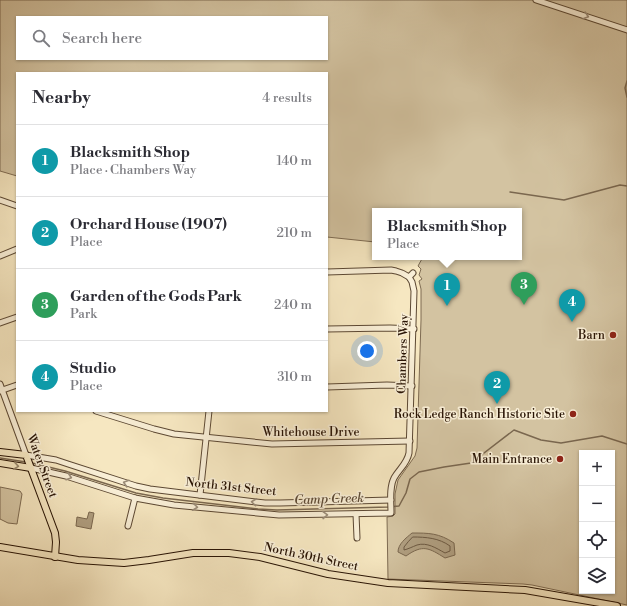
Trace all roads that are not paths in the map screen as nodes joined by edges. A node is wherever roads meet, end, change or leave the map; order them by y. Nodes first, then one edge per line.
1 (536, 0) edge
2 (627, 30) edge
3 (0, 200) edge
4 (16, 206) edge
5 (16, 249) edge
6 (0, 256) edge
7 (328, 272) edge
8 (413, 273) dead end
9 (409, 277) junction
10 (16, 317) edge
11 (0, 323) edge
12 (414, 329) junction
13 (328, 330) edge
14 (0, 384) edge
15 (16, 385) edge
16 (412, 386) junction
17 (328, 387) edge
18 (1, 390) edge
19 (99, 412) edge
20 (209, 412) edge
21 (206, 437) junction
22 (410, 441) junction
23 (0, 452) edge
24 (26, 455) junction
25 (0, 463) edge
26 (31, 468) junction
27 (200, 496) junction
28 (135, 498) junction
29 (391, 500) junction
30 (356, 514) junction
31 (128, 526) dead end
32 (357, 538) dead end
33 (0, 547) edge
34 (55, 557) junction
35 (617, 606) edge

1 -> 2 street
3 - 4 street
5 - 6 street
7 - 9 street
8 - 9 street
9 - 12 street, Chambers Way
10 - 11 street
12 - 13 street
12 - 16 street, Chambers Way
14 - 18 street, Water Street
15 - 18 street
16 - 17 street
16 - 22 street, Chambers Way
18 - 24 street, Water Street
19 - 21 street, Whitehouse Drive
20 - 21 street
21 - 22 street, Whitehouse Drive
21 - 27 street
22 - 29 street, Chambers Way
23 - 24 main road, North 31st Street
24 - 26 main road, Water Street
27 -> 24 street, North 31st Street
25 -> 26 main road, North 31st Street
26 -> 28 street, North 31st Street
26 - 34 main road, Water Street
29 -> 27 street, North 31st Street
28 -> 30 street, North 31st Street
28 - 31 street
29 - 30 street, North 31st Street
30 - 32 street
33 - 34 main road, North 30th Street
34 - 35 main road, North 30th Street

